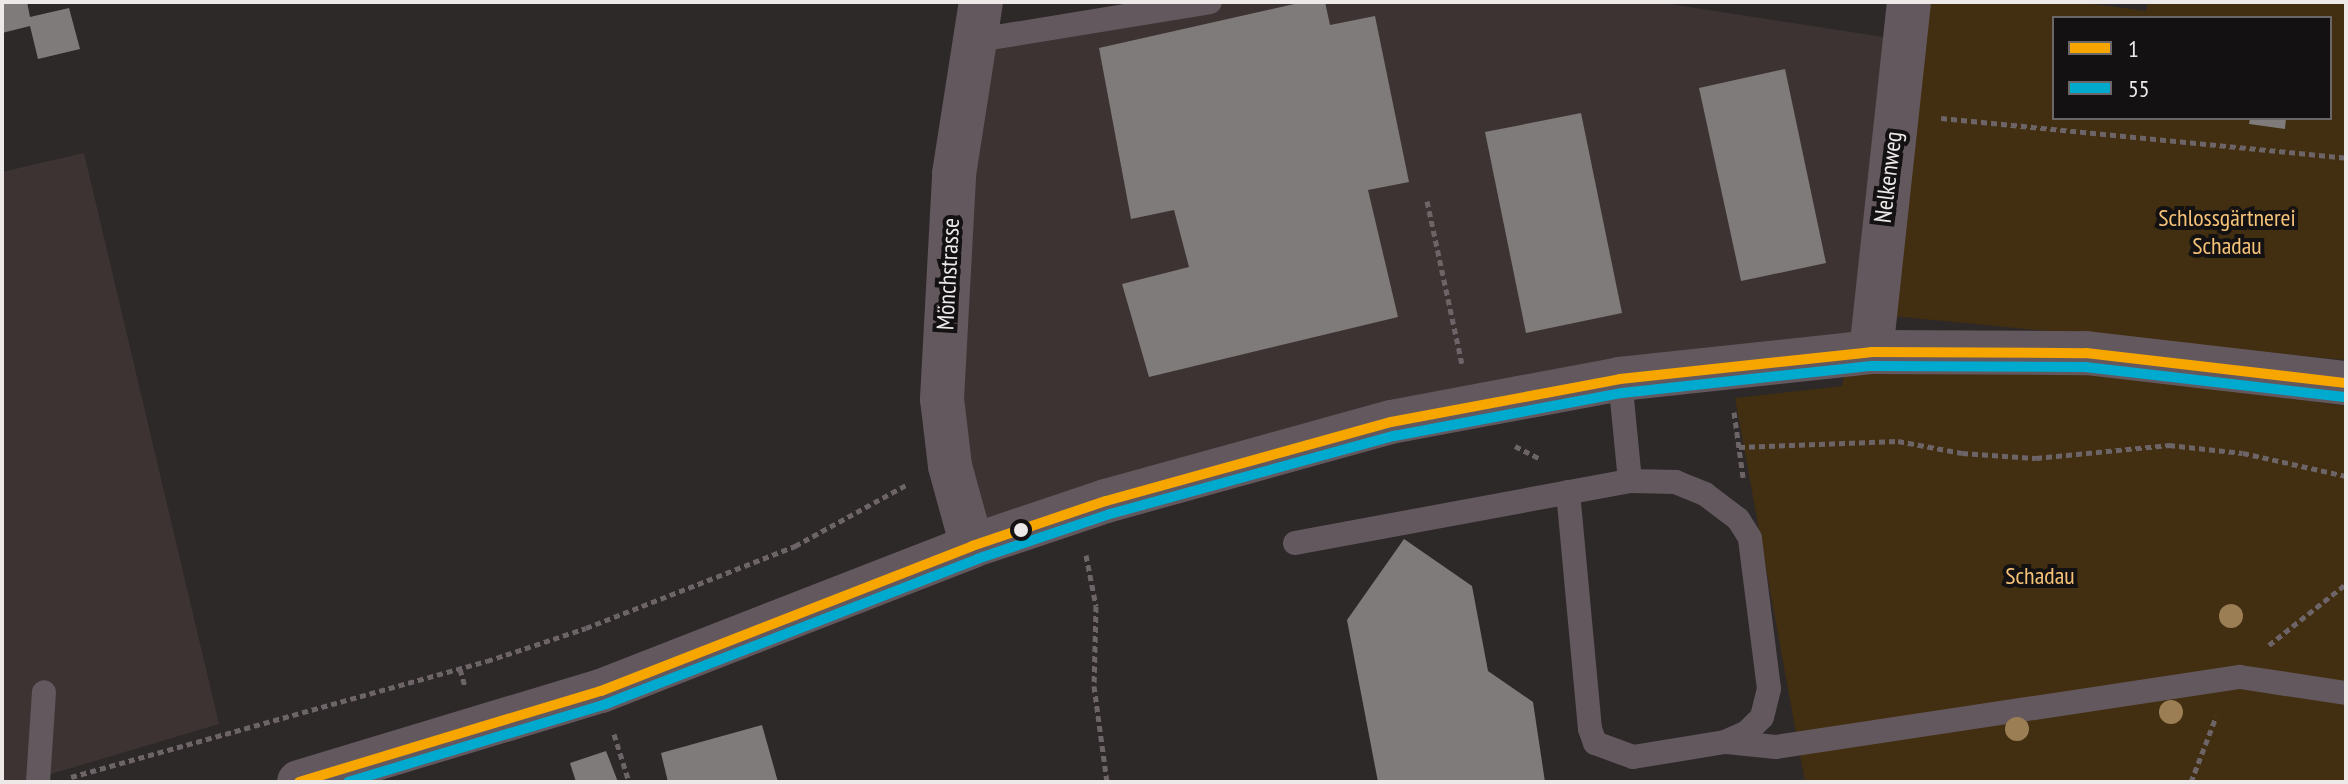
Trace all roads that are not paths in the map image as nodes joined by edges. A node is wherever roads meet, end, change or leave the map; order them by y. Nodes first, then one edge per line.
1 (1210, 2) edge
2 (1909, 2) edge
3 (976, 22) edge
4 (1871, 352) junction
5 (1620, 379) junction
6 (2346, 383) edge
7 (1630, 481) junction
8 (1568, 492) junction
9 (1295, 543) dead end
10 (972, 546) junction
11 (44, 692) dead end
12 (2346, 693) edge
13 (1725, 742) junction
14 (38, 782) edge
15 (299, 782) edge

1 - 3 lane
2 - 4 street, Nelkenweg
3 - 10 street, Mönchstrasse
4 - 5 street
4 - 6 street
5 - 7 lane
5 - 10 street
7 - 8 lane
7 - 13 lane
8 - 9 lane
8 - 13 lane
10 - 15 street
11 - 14 lane
12 - 13 lane

